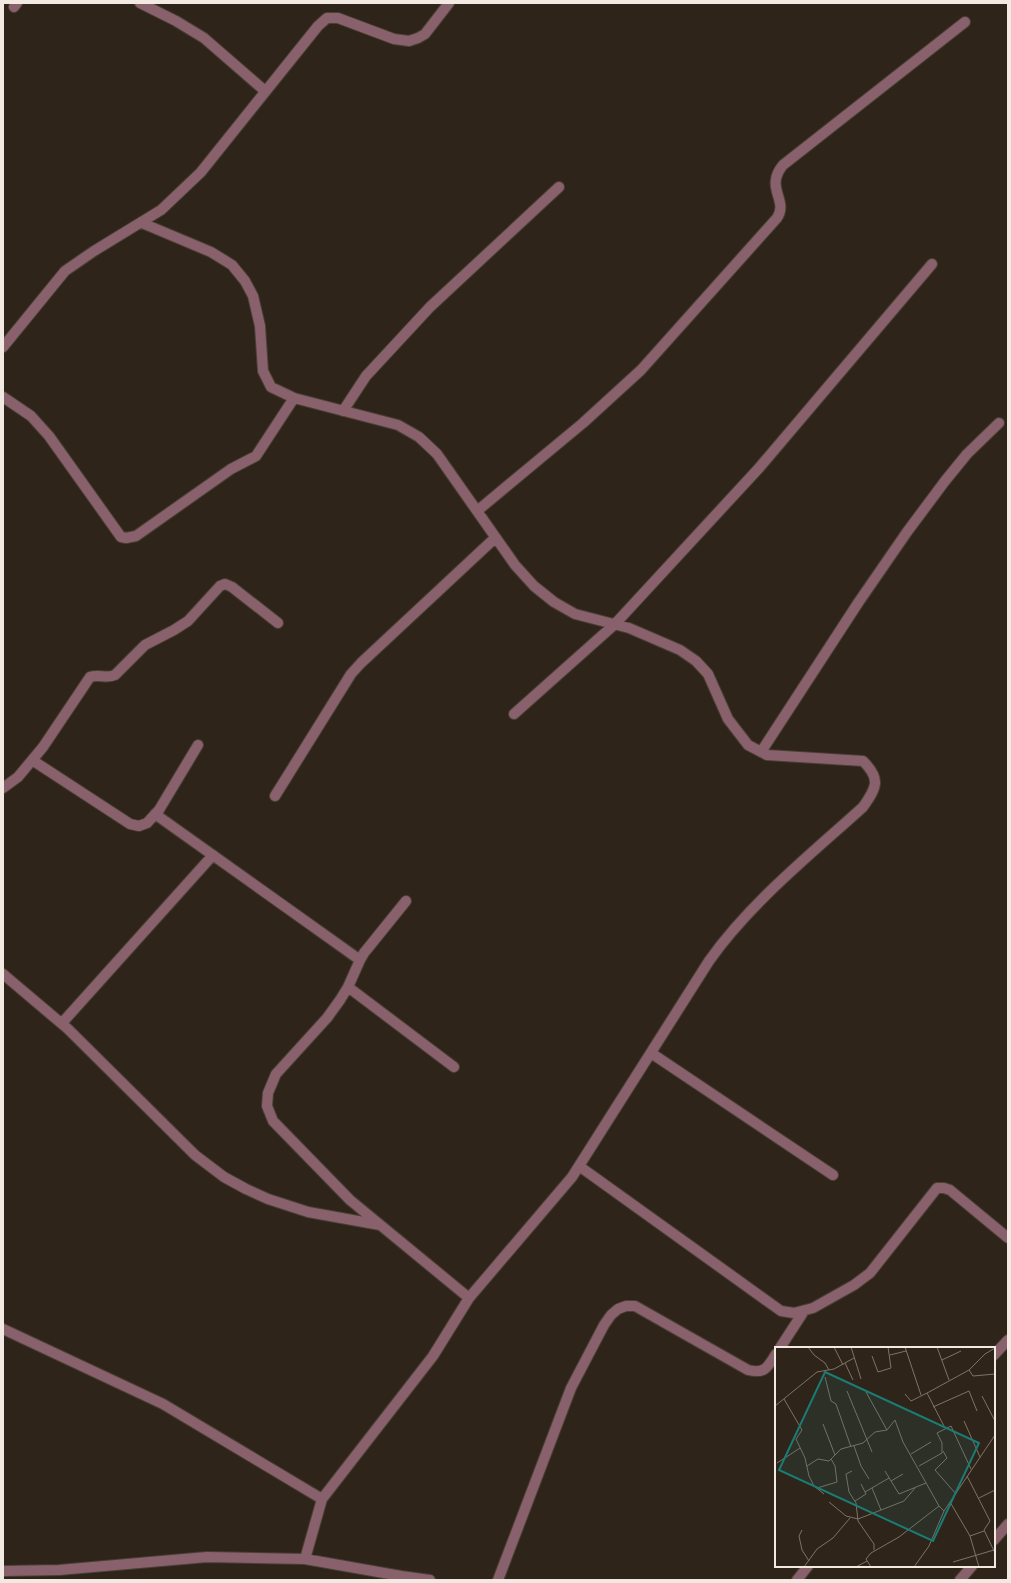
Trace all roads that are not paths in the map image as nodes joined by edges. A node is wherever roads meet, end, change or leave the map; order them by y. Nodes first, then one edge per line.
1 (140, 3) edge
2 (448, 3) edge
3 (965, 22) dead end
4 (265, 91) junction
5 (558, 187) dead end
6 (142, 223) junction
7 (932, 264) dead end
8 (3, 347) edge
9 (3, 397) edge
10 (294, 398) junction
11 (343, 410) junction
12 (999, 423) dead end
13 (477, 511) junction
14 (495, 538) junction
15 (278, 624) dead end
16 (615, 624) junction
17 (514, 714) dead end
18 (198, 745) dead end
19 (761, 752) junction
20 (32, 760) junction
21 (3, 788) edge
22 (274, 796) dead end
23 (155, 814) junction
24 (212, 855) junction
25 (406, 901) dead end
26 (360, 960) junction
27 (3, 974) edge
28 (348, 987) junction
29 (62, 1023) junction
30 (651, 1053) junction
31 (454, 1067) dead end
32 (578, 1166) junction
33 (833, 1175) dead end
34 (380, 1225) junction
35 (1007, 1235) edge
36 (469, 1298) junction
37 (804, 1311) junction
38 (3, 1329) edge
39 (1008, 1340) edge
40 (781, 1347) edge
41 (995, 1354) edge
42 (775, 1356) edge
43 (322, 1499) junction
44 (1008, 1524) edge
45 (995, 1539) edge
46 (305, 1559) junction
47 (807, 1567) edge
48 (971, 1567) edge
49 (3, 1571) edge
50 (400, 1578) edge
51 (430, 1580) edge
52 (498, 1580) edge
53 (797, 1580) edge
54 (960, 1580) edge

1 - 4 street
2 - 4 street
3 - 13 street
4 - 6 street
5 - 11 street
6 - 8 street
6 - 10 street
7 - 16 street
9 - 10 street
10 - 11 street
11 - 13 street
12 - 19 street
13 - 14 street
14 - 16 street
14 - 22 street
15 - 20 street
16 - 17 street
16 - 19 street
18 - 23 street
19 - 30 street
20 - 21 street
20 - 23 street
23 - 24 street
24 - 26 street
24 - 29 street
25 - 26 street
26 - 28 street
27 - 29 street
28 - 31 street
28 - 34 street
29 - 34 street
30 - 32 street
30 - 33 street
32 - 36 street
32 - 37 street
34 - 36 street
35 - 37 street
36 - 43 street
37 - 40 street
38 - 43 street
39 - 41 street
42 - 52 street
43 - 46 street
44 - 45 street
46 - 49 street
46 - 50 street
47 - 53 street
48 - 54 street
50 - 51 street

